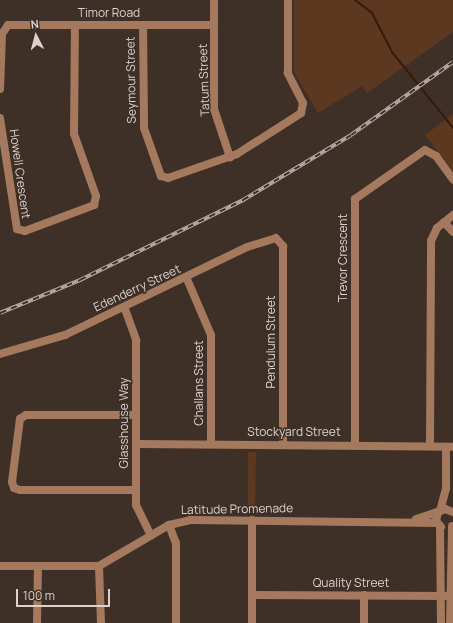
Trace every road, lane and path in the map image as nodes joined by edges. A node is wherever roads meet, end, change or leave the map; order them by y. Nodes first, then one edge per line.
1 (214, 0) edge
2 (288, 0) edge
3 (75, 25) junction
4 (143, 25) junction
5 (214, 25) junction
6 (0, 89) edge
7 (0, 118) edge
8 (230, 157) junction
9 (453, 179) edge
10 (453, 215) edge
11 (444, 222) junction
12 (453, 232) edge
13 (280, 240) joint
14 (187, 278) junction
15 (125, 309) junction
16 (0, 354) edge
17 (136, 415) junction
18 (136, 444) junction
19 (211, 444) junction
20 (283, 444) junction
21 (355, 444) junction
22 (430, 445) junction
23 (450, 447) edge
24 (446, 488) junction
25 (136, 490) junction
26 (439, 511) junction
27 (452, 511) edge
28 (252, 520) junction
29 (413, 520) junction
30 (439, 524) junction
31 (169, 525) junction
32 (453, 526) edge
33 (151, 536) junction
34 (0, 566) edge
35 (38, 566) junction
36 (99, 566) junction
37 (252, 595) junction
38 (364, 596) junction
39 (441, 596) junction
40 (450, 596) junction
41 (37, 623) edge
42 (101, 623) edge
43 (176, 623) edge
44 (252, 623) edge
45 (364, 623) edge
46 (441, 623) edge
47 (450, 623) edge

1 - 5 street, Tatum Street
2 - 8 street
3 - 4 street, Timor Road
3 - 6 street, Timor Road
3 - 7 street, Howell Crescent
4 - 5 street, Timor Road
4 - 8 street, Seymour Street
5 - 8 street, Tatum Street
9 - 21 street, Trevor Crescent
10 - 11 street
11 - 12 street
11 - 22 street
13 - 14 street, Edenderry Street
13 - 20 street, Pendulum Street
14 - 15 street, Edenderry Street
14 - 19 street, Challans Street
15 - 16 street, Edenderry Street
15 - 17 street, Glasshouse Way
17 - 18 street, Glasshouse Way
17 - 25 street
18 - 19 street, Stockyard Street
18 - 25 street, Glasshouse Way
19 - 20 street, Stockyard Street
20 - 21 street, Stockyard Street
21 - 22 street, Stockyard Street
22 - 23 street, Stockyard Street
23 - 24 street
24 - 26 street
24 - 27 street
25 - 33 street, Glasshouse Way
26 - 27 street, Latitude Promenade
26 - 29 street, Latitude Promenade
26 - 30 street
28 - 29 street, Latitude Promenade
28 - 31 street, Latitude Promenade
28 - 37 street
29 - 30 street, Latitude Promenade
30 - 32 street, Latitude Promenade
30 - 39 street
31 - 33 street, Latitude Promenade
31 - 43 street
32 - 40 street
33 - 36 street, Latitude Promenade
34 - 35 street, Latitude Promenade
35 - 36 street, Latitude Promenade
35 - 41 street
36 - 42 street
37 - 38 street, Quality Street
37 - 44 street
38 - 39 street, Quality Street
38 - 45 street
39 - 40 street, Quality Street
39 - 46 street
40 - 47 street

